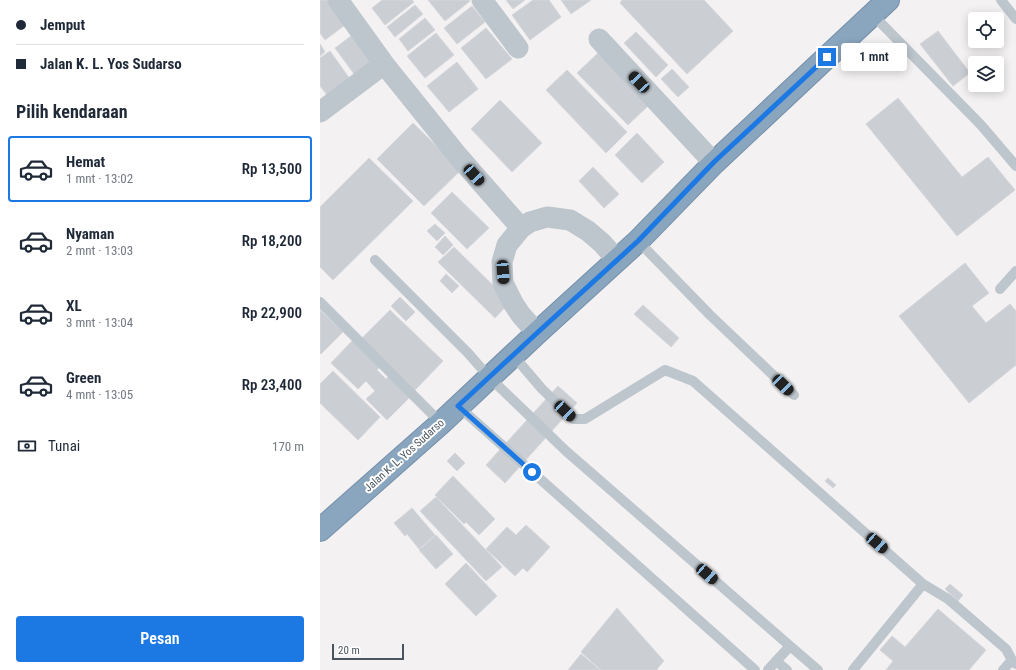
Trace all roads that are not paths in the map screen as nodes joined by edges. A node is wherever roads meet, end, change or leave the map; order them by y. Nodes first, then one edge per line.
1 (338, 0) edge
2 (482, 0) edge
3 (888, 0) edge
4 (1001, 0) edge
5 (872, 14) junction
6 (1016, 19) edge
7 (599, 39) dead end
8 (518, 48) dead end
9 (384, 64) junction
10 (320, 112) edge
11 (714, 162) junction
12 (1016, 166) edge
13 (521, 228) junction
14 (638, 241) junction
15 (375, 260) dead end
16 (617, 260) junction
17 (1016, 272) edge
18 (1000, 289) dead end
19 (320, 302) edge
20 (537, 333) junction
21 (513, 355) junction
22 (489, 377) junction
23 (794, 395) dead end
24 (458, 406) junction
25 (441, 423) junction
26 (320, 530) edge
27 (922, 584) junction
28 (790, 646) junction
29 (776, 661) junction
30 (1014, 662) edge
31 (755, 670) edge
32 (768, 670) edge
33 (787, 670) edge
34 (818, 670) edge
35 (853, 670) edge
36 (1002, 670) edge

1 - 9 street
2 - 8 street
3 - 5 highway, Jalan K. L. Yos Sudarso
4 - 6 lane
5 - 11 highway, Jalan K. L. Yos Sudarso
5 - 12 lane
7 - 11 street
9 - 10 street
9 - 13 street
11 - 14 highway, Jalan K. L. Yos Sudarso
13 - 16 street
13 - 20 street
14 - 16 highway, Jalan K. L. Yos Sudarso
14 - 23 lane
15 - 22 lane
16 - 20 highway, Jalan K. L. Yos Sudarso
17 - 18 lane
19 - 25 lane
20 - 21 highway, Jalan K. L. Yos Sudarso
21 - 22 highway, Jalan K. L. Yos Sudarso
21 - 27 lane
22 - 24 highway, Jalan K. L. Yos Sudarso
22 - 28 lane
24 - 25 highway, Jalan K. L. Yos Sudarso
24 - 31 lane
25 - 26 highway, Jalan K. L. Yos Sudarso
27 - 30 lane
27 - 35 lane
28 - 29 lane
28 - 34 lane
29 - 32 lane
29 - 33 lane
30 - 36 lane

